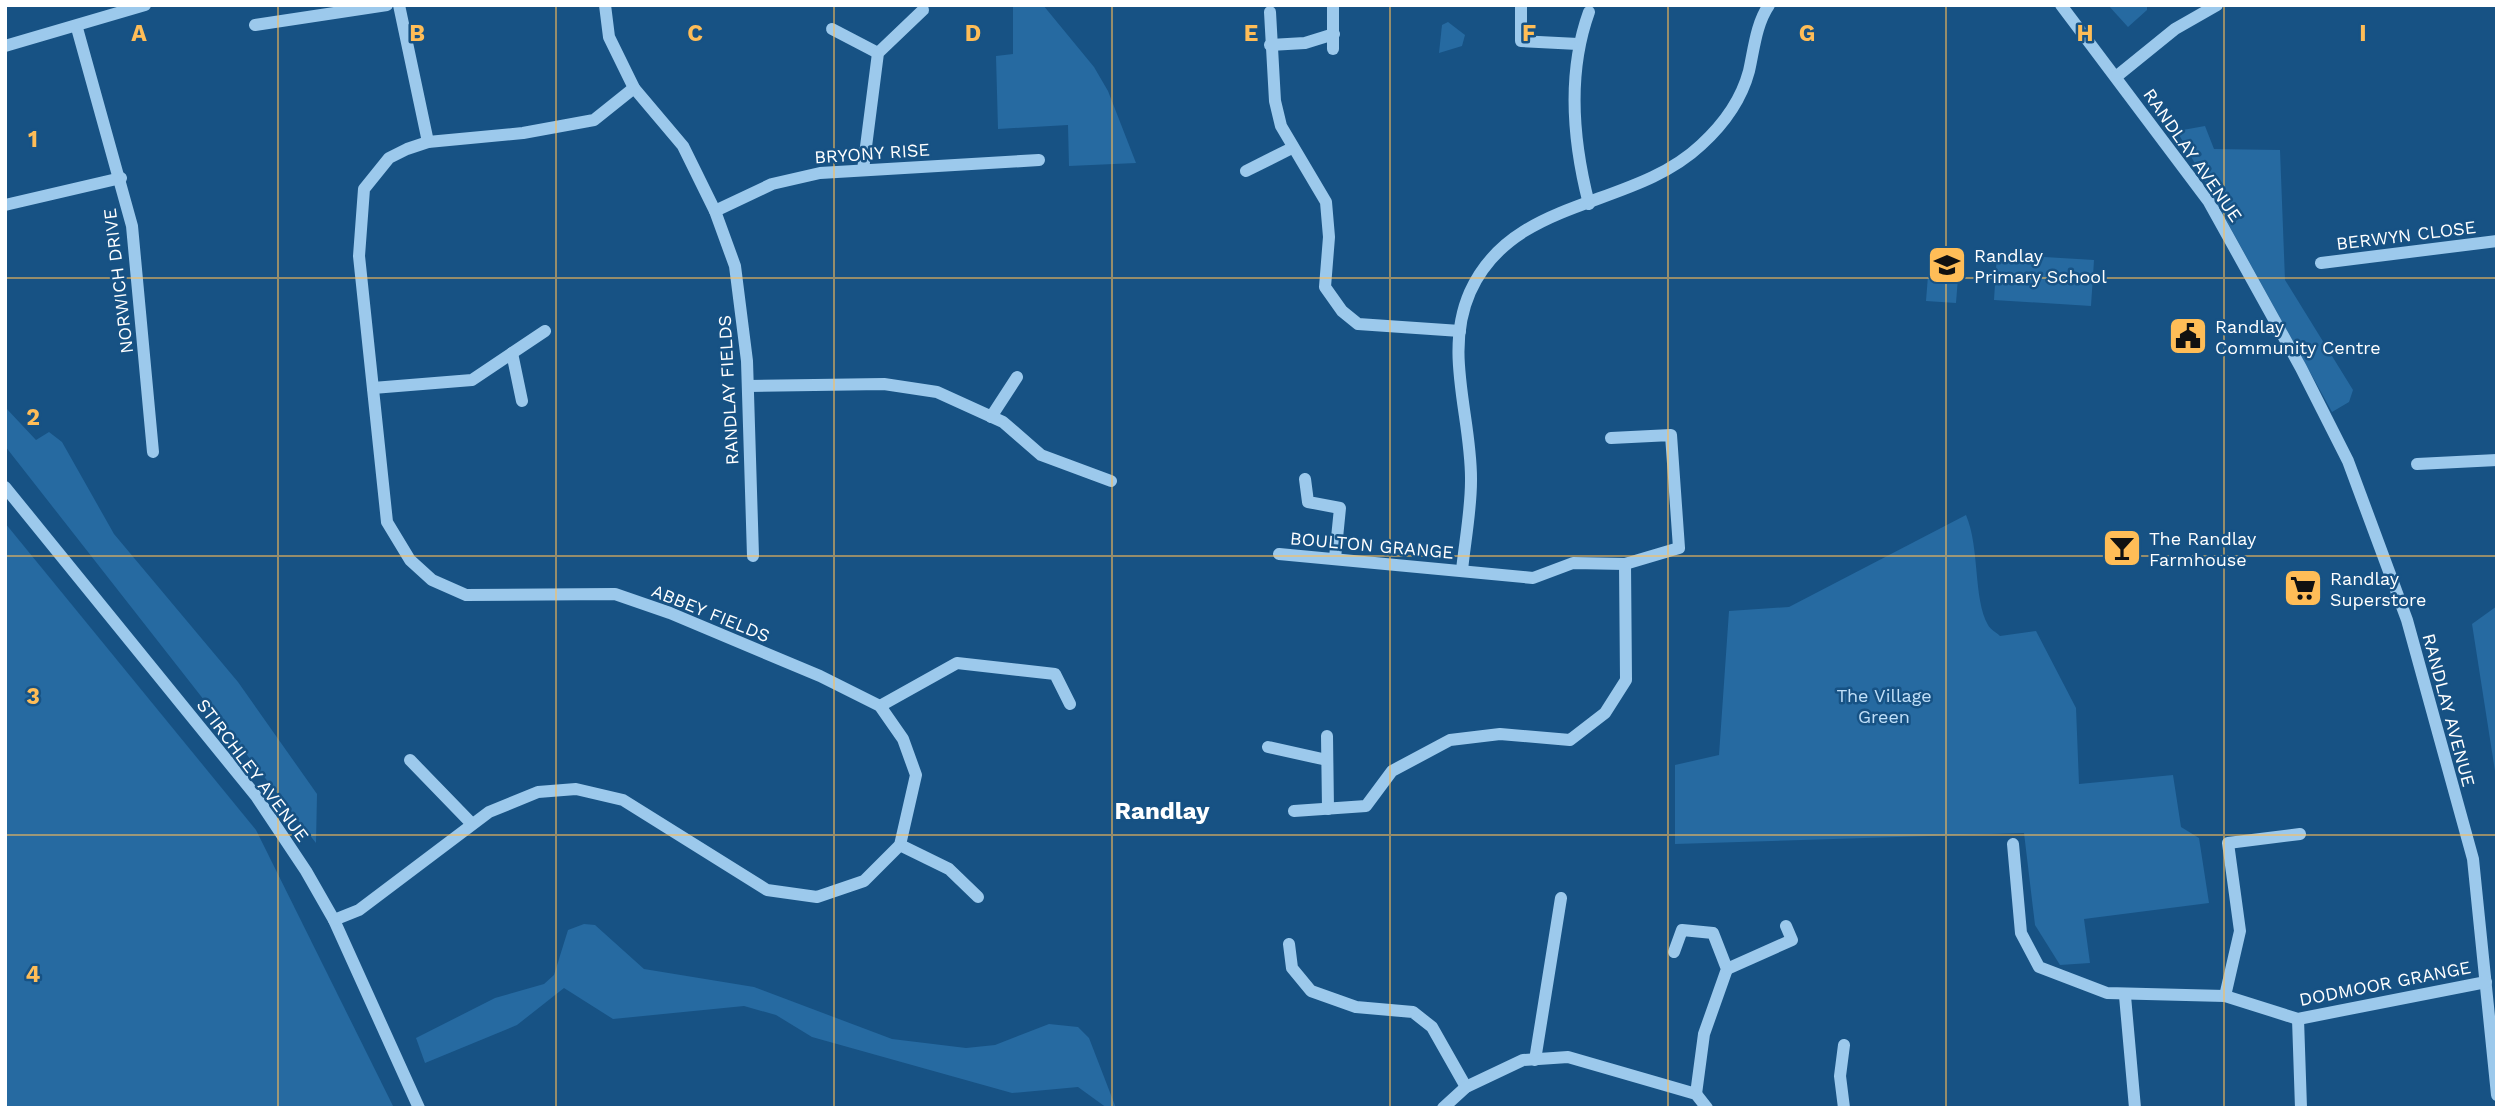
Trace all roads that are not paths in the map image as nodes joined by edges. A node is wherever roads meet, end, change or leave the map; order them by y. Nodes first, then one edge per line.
1 (145, 5) edge
2 (387, 5) edge
3 (399, 5) edge
4 (605, 5) edge
5 (1333, 5) edge
6 (1521, 5) edge
7 (1769, 5) edge
8 (2061, 5) edge
9 (2217, 5) edge
10 (923, 10) dead end
11 (1270, 12) dead end
12 (1589, 12) dead end
13 (255, 25) dead end
14 (77, 28) junction
15 (832, 29) dead end
16 (1334, 34) junction
17 (1577, 44) junction
18 (1270, 45) junction
19 (5, 46) edge
20 (1333, 49) dead end
21 (878, 53) junction
22 (2117, 76) junction
23 (634, 88) junction
24 (428, 142) junction
25 (1292, 148) junction
26 (1039, 160) dead end
27 (863, 170) junction
28 (1247, 171) dead end
29 (121, 178) junction
30 (1589, 204) junction
31 (5, 205) edge
32 (715, 211) junction
33 (2497, 241) edge
34 (2321, 263) dead end
35 (545, 331) dead end
36 (1460, 331) junction
37 (512, 353) junction
38 (1017, 377) dead end
39 (748, 386) junction
40 (373, 388) junction
41 (522, 401) dead end
42 (991, 417) junction
43 (1611, 438) dead end
44 (153, 452) dead end
45 (2497, 460) edge
46 (2417, 464) dead end
47 (1305, 479) dead end
48 (1111, 481) dead end
49 (5, 487) edge
50 (1279, 554) dead end
51 (753, 556) dead end
52 (1335, 558) junction
53 (1625, 564) junction
54 (1462, 570) junction
55 (1070, 704) dead end
56 (880, 706) junction
57 (1327, 736) dead end
58 (1268, 747) dead end
59 (410, 760) dead end
60 (1327, 760) junction
61 (1328, 809) junction
62 (1294, 811) dead end
63 (472, 824) junction
64 (2300, 834) dead end
65 (2013, 844) dead end
66 (900, 845) junction
67 (978, 897) dead end
68 (1561, 898) dead end
69 (334, 920) junction
70 (1786, 926) dead end
71 (1289, 944) dead end
72 (1674, 952) dead end
73 (1727, 969) junction
74 (2486, 982) junction
75 (2125, 996) junction
76 (2225, 996) junction
77 (2298, 1019) junction
78 (1844, 1045) dead end
79 (1535, 1060) junction
80 (1466, 1087) junction
81 (1696, 1094) junction
82 (2497, 1095) edge
83 (419, 1108) edge
84 (1443, 1108) edge
85 (1707, 1108) edge
86 (1844, 1108) edge
87 (2135, 1108) edge
88 (2301, 1108) edge

1 - 14 street
2 - 13 street
3 - 24 street
4 - 23 street, RANDLAY FIELDS
5 - 16 street
6 - 17 street
7 - 30 street, BOULTON GRANGE
8 - 22 street, RANDLAY AVENUE
9 - 22 street
10 - 21 street
11 - 18 street
12 - 17 street
14 - 19 street
14 - 29 street, NORWICH DRIVE
15 - 21 street
16 - 18 street
16 - 20 street
17 - 30 street
18 - 25 street
21 - 27 street
22 - 74 street, RANDLAY AVENUE
23 - 24 street, ABBEY FIELDS
23 - 32 street, RANDLAY FIELDS
24 - 40 street, ABBEY FIELDS
25 - 28 street
25 - 36 street
26 - 27 street, BRYONY RISE
27 - 32 street, BRYONY RISE
29 - 31 street
29 - 44 street, NORWICH DRIVE
30 - 36 street, BOULTON GRANGE
32 - 39 street, RANDLAY FIELDS
33 - 34 street, BERWYN CLOSE
35 - 37 street
36 - 54 street, BOULTON GRANGE
37 - 40 street
37 - 41 street
38 - 42 street
39 - 42 street
39 - 51 street, RANDLAY FIELDS
40 - 56 street, ABBEY FIELDS
42 - 48 street
43 - 53 street, BOULTON GRANGE
45 - 46 street
47 - 52 street
49 - 69 street, STIRCHLEY AVENUE
50 - 52 street, BOULTON GRANGE
52 - 54 street, BOULTON GRANGE
53 - 54 street, BOULTON GRANGE
53 - 61 street
55 - 56 street
56 - 66 street, ABBEY FIELDS
57 - 60 street
58 - 60 street
59 - 63 street
60 - 61 street
61 - 62 street
63 - 66 street
63 - 69 street
64 - 76 street
65 - 75 street, DODMOOR GRANGE
66 - 67 street
68 - 79 street
69 - 83 street, STIRCHLEY AVENUE
70 - 73 street
71 - 80 street
72 - 73 street
73 - 81 street
74 - 77 street, DODMOOR GRANGE
74 - 82 street, RANDLAY AVENUE
75 - 76 street, DODMOOR GRANGE
75 - 87 street
76 - 77 street, DODMOOR GRANGE
77 - 88 street
78 - 86 street
79 - 80 street
79 - 81 street
80 - 84 street
81 - 85 street

